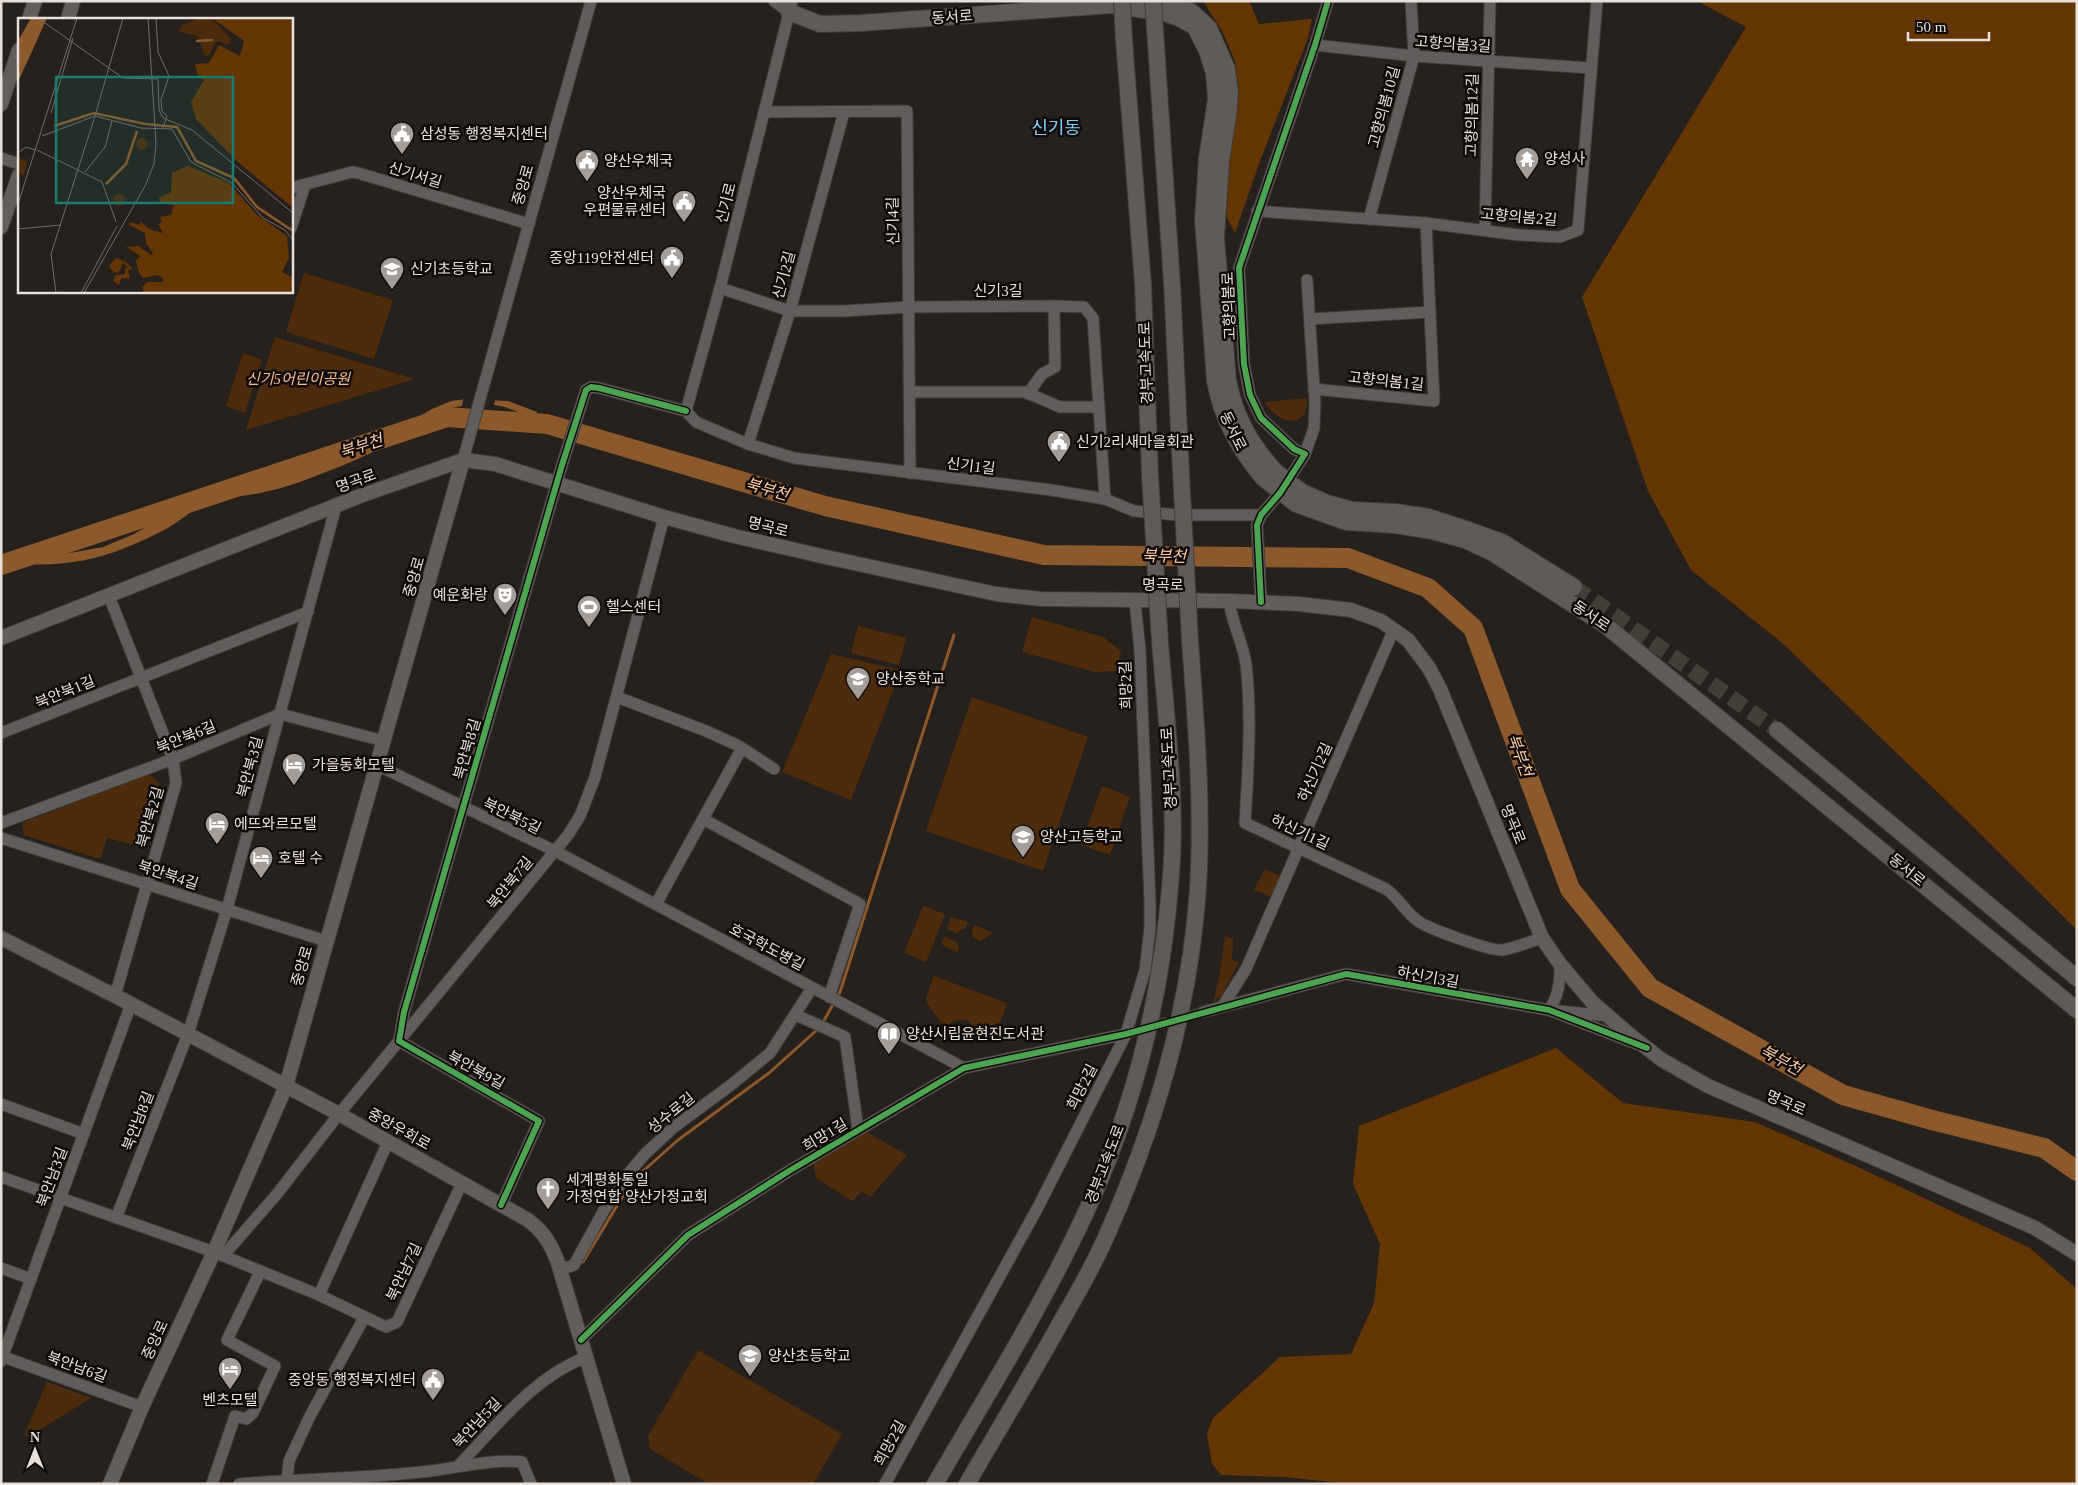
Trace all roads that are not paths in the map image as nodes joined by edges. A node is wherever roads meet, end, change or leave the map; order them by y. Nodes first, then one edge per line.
1 (34, 1) edge
2 (73, 1) edge
3 (591, 1) edge
4 (774, 1) edge
5 (1009, 1) edge
6 (1122, 1) edge
7 (1153, 1) edge
8 (1160, 1) edge
9 (1328, 1) edge
10 (1411, 1) edge
11 (1490, 1) edge
12 (1596, 1) edge
13 (791, 7) edge
14 (29, 18) edge
15 (68, 18) edge
16 (1315, 46) junction
17 (18, 53) edge
18 (1414, 56) junction
19 (1488, 61) junction
20 (1590, 68) junction
21 (1, 104) edge
22 (764, 112) junction
23 (844, 112) junction
24 (1, 158) edge
25 (18, 164) edge
26 (18, 178) edge
27 (305, 185) junction
28 (292, 188) edge
29 (1257, 211) junction
30 (1369, 219) junction
31 (1426, 223) junction
32 (529, 224) junction
33 (292, 225) edge
34 (1, 227) edge
35 (1485, 230) junction
36 (1307, 280) dead end
37 (720, 288) junction
38 (1054, 306) junction
39 (909, 307) junction
40 (790, 311) junction
41 (1430, 312) junction
42 (1310, 319) junction
43 (1314, 388) junction
44 (910, 392) junction
45 (1028, 394) junction
46 (1099, 407) junction
47 (686, 411) junction
48 (748, 444) junction
49 (1305, 454) junction
50 (463, 460) junction
51 (910, 473) junction
52 (1270, 475) junction
53 (557, 482) junction
54 (1299, 498) junction
55 (1105, 499) junction
56 (336, 506) junction
57 (664, 517) junction
58 (1259, 520) junction
59 (1574, 587) tunnel mouth
60 (109, 596) junction
61 (1135, 601) junction
62 (1229, 601) junction
63 (1261, 602) junction
64 (308, 612) junction
65 (1394, 629) junction
66 (1, 638) edge
67 (141, 677) junction
68 (617, 697) junction
69 (280, 714) junction
70 (1777, 730) tunnel mouth
71 (1, 734) edge
72 (384, 741) junction
73 (742, 748) junction
74 (173, 759) junction
75 (377, 765) junction
76 (774, 768) dead end
77 (463, 806) junction
78 (703, 819) junction
79 (1, 823) edge
80 (1, 838) edge
81 (1298, 847) junction
82 (555, 851) junction
83 (146, 884) junction
84 (656, 904) junction
85 (227, 910) junction
86 (1, 938) edge
87 (1542, 938) junction
88 (326, 941) junction
89 (1560, 964) junction
90 (2077, 978) edge
91 (812, 988) junction
92 (115, 996) junction
93 (829, 997) junction
94 (132, 1004) junction
95 (1222, 1007) junction
96 (1549, 1010) junction
97 (2077, 1010) edge
98 (1203, 1012) tunnel mouth
99 (796, 1015) junction
100 (1608, 1016) junction
101 (188, 1034) junction
102 (1126, 1034) junction
103 (400, 1042) junction
104 (1646, 1048) junction
105 (964, 1068) junction
106 (286, 1086) junction
107 (1, 1104) edge
108 (338, 1114) junction
109 (858, 1129) junction
110 (84, 1134) junction
111 (388, 1142) junction
112 (1, 1177) edge
113 (462, 1183) junction
114 (61, 1198) junction
115 (501, 1205) junction
116 (116, 1218) junction
117 (219, 1254) junction
118 (2077, 1254) edge
119 (1, 1268) edge
120 (560, 1270) junction
121 (260, 1272) junction
122 (31, 1279) junction
123 (319, 1295) junction
124 (364, 1318) junction
125 (581, 1340) junction
126 (586, 1357) junction
127 (2, 1358) edge
128 (142, 1407) junction
129 (458, 1466) junction
130 (287, 1480) junction
131 (321, 1482) edge
132 (110, 1484) edge
133 (212, 1484) edge
134 (239, 1484) edge
135 (531, 1484) edge
136 (624, 1484) edge
137 (885, 1484) edge
138 (935, 1484) edge
139 (967, 1484) edge

1 - 14 main road
2 - 15 main road
3 - 32 street, 중앙로
4 - 13 street
5 - 13 highway, 동서로
6 - 138 highway, 경부고속도로, bridge
7 - 139 highway, 경부고속도로, bridge
8 - 52 highway, 동서로
9 - 16 street, 고향의봄로
10 - 18 street, 고향의봄10길
11 - 19 street, 고향의봄12길
12 - 20 street, 고향의봄2길
13 - 22 street, 신기로
13 - 52 highway, 동서로
16 - 18 street, 고향의봄3길
16 - 29 street, 고향의봄로
17 - 21 main road
18 - 19 street, 고향의봄3길
18 - 30 street, 고향의봄10길
19 - 20 street, 고향의봄3길
19 - 35 street, 고향의봄12길
20 - 35 street, 고향의봄2길
22 - 23 street, 신기4길
22 - 37 street, 신기로
23 - 39 street, 신기4길
23 - 40 street, 신기2길
24 - 25 street
26 - 34 main road
27 - 28 street, 신기서길
27 - 32 street, 신기서길
27 - 33 street
29 - 30 street, 고향의봄2길
29 - 49 street, 고향의봄로
30 - 31 street, 고향의봄2길
31 - 35 street, 고향의봄2길
31 - 41 street, 고향의봄1길
32 - 50 street, 중앙로
36 - 42 street
37 - 40 street, 신기3길
37 - 47 street, 신기로
38 - 39 street, 신기3길
38 - 45 street
38 - 46 street, 신기3길
39 - 40 street, 신기3길
39 - 44 street, 신기4길
40 - 48 street, 신기2길
41 - 42 street
41 - 43 street, 고향의봄1길
42 - 43 street
43 - 49 street
44 - 45 street
44 - 51 street, 신기4길
45 - 46 street
46 - 55 street, 신기3길
47 - 48 street, 신기1길
47 - 53 street, 북안북8길
48 - 51 street, 신기1길
49 - 58 street
50 - 53 main road, 명곡로
50 - 56 main road, 명곡로
50 - 72 main road, 중앙로
51 - 55 street, 신기1길
52 - 54 highway, 동서로, bridge
53 - 57 main road, 명곡로
53 - 77 street, 북안북8길
54 - 59 highway, 동서로
54 - 97 highway, 동서로
55 - 58 street, 신기1길
56 - 60 main road, 명곡로
56 - 64 street, 북안북3길
57 - 61 main road, 명곡로
57 - 68 street, 북안북7길
58 - 63 street
60 - 66 main road, 명곡로
60 - 67 street, 북안북2길
61 - 62 main road, 명곡로
61 - 102 street, 희망2길
62 - 63 main road, 명곡로
62 - 81 street, 하신기1길
63 - 65 main road, 명곡로
64 - 67 street
64 - 69 street, 북안북3길
65 - 81 street, 하신기2길
65 - 87 main road, 명곡로
67 - 71 street, 북안북1길
67 - 74 street, 북안북2길
68 - 73 street
68 - 82 street, 북안북7길
69 - 72 street
69 - 74 street, 북안북6길
69 - 85 street, 북안북3길
70 - 90 highway, 동서로
72 - 75 main road, 중앙로
73 - 76 street
73 - 78 street
74 - 79 street, 북안북6길
74 - 83 street, 북안북2길
75 - 77 street, 북안북5길
75 - 88 main road, 중앙로
77 - 82 street, 북안북5길
77 - 103 street, 북안북8길
78 - 84 street
78 - 93 street
80 - 83 street, 북안북4길
81 - 87 street, 하신기1길
81 - 95 street, 하신기2길
82 - 84 street, 호국학도병길
82 - 103 street, 북안북7길
83 - 85 street, 북안북4길
83 - 92 street, 북안북2길
84 - 91 street, 호국학도병길
85 - 88 street, 북안북4길
85 - 101 street, 북안북3길
86 - 92 main road, 중앙우회로
87 - 89 main road, 명곡로
88 - 106 main road, 중앙로
89 - 96 street
89 - 100 main road, 명곡로
91 - 93 street, 호국학도병길
91 - 99 street, 성수로길
92 - 94 main road, 중앙우회로
93 - 105 street, 호국학도병길
94 - 101 main road, 중앙우회로
94 - 110 street, 북안남3길
95 - 96 street, 하신기3길
95 - 98 street, 하신기3길
96 - 100 street
96 - 104 street, 하신기3길
99 - 109 street
99 - 120 street, 성수로길
100 - 104 main road, 명곡로
101 - 106 main road, 중앙우회로
101 - 116 street, 북안남8길
102 - 105 street, 희망1길
102 - 137 street, 희망2길
103 - 108 street, 북안북7길
103 - 115 street, 북안북9길
104 - 118 main road, 명곡로
105 - 109 street, 희망1길
106 - 108 main road, 중앙우회로
106 - 117 main road, 중앙로
107 - 110 street
108 - 111 main road, 중앙우회로
108 - 117 street, 북안북7길
109 - 125 street, 희망1길
110 - 114 street, 북안남3길
111 - 113 main road, 중앙우회로
111 - 123 street
112 - 114 street
113 - 115 main road, 중앙우회로
113 - 124 street, 북안남7길
114 - 116 street
114 - 122 street, 북안남3길
115 - 120 main road, 중앙우회로
116 - 117 street
117 - 121 street, 북안남7길
117 - 128 main road, 중앙로
119 - 122 street
120 - 125 main road, 중앙우회로
121 - 123 street, 북안남7길
121 - 133 street
122 - 127 street, 북안남3길
123 - 124 street, 북안남7길
124 - 130 street
125 - 126 main road, 중앙우회로
126 - 129 street, 북안남5길
126 - 136 main road, 중앙우회로
127 - 128 street, 북안남6길
128 - 132 main road, 중앙로
129 - 131 street, 북안남5길
129 - 135 street
130 - 131 street, 북안남5길
130 - 134 street, 북안남5길

